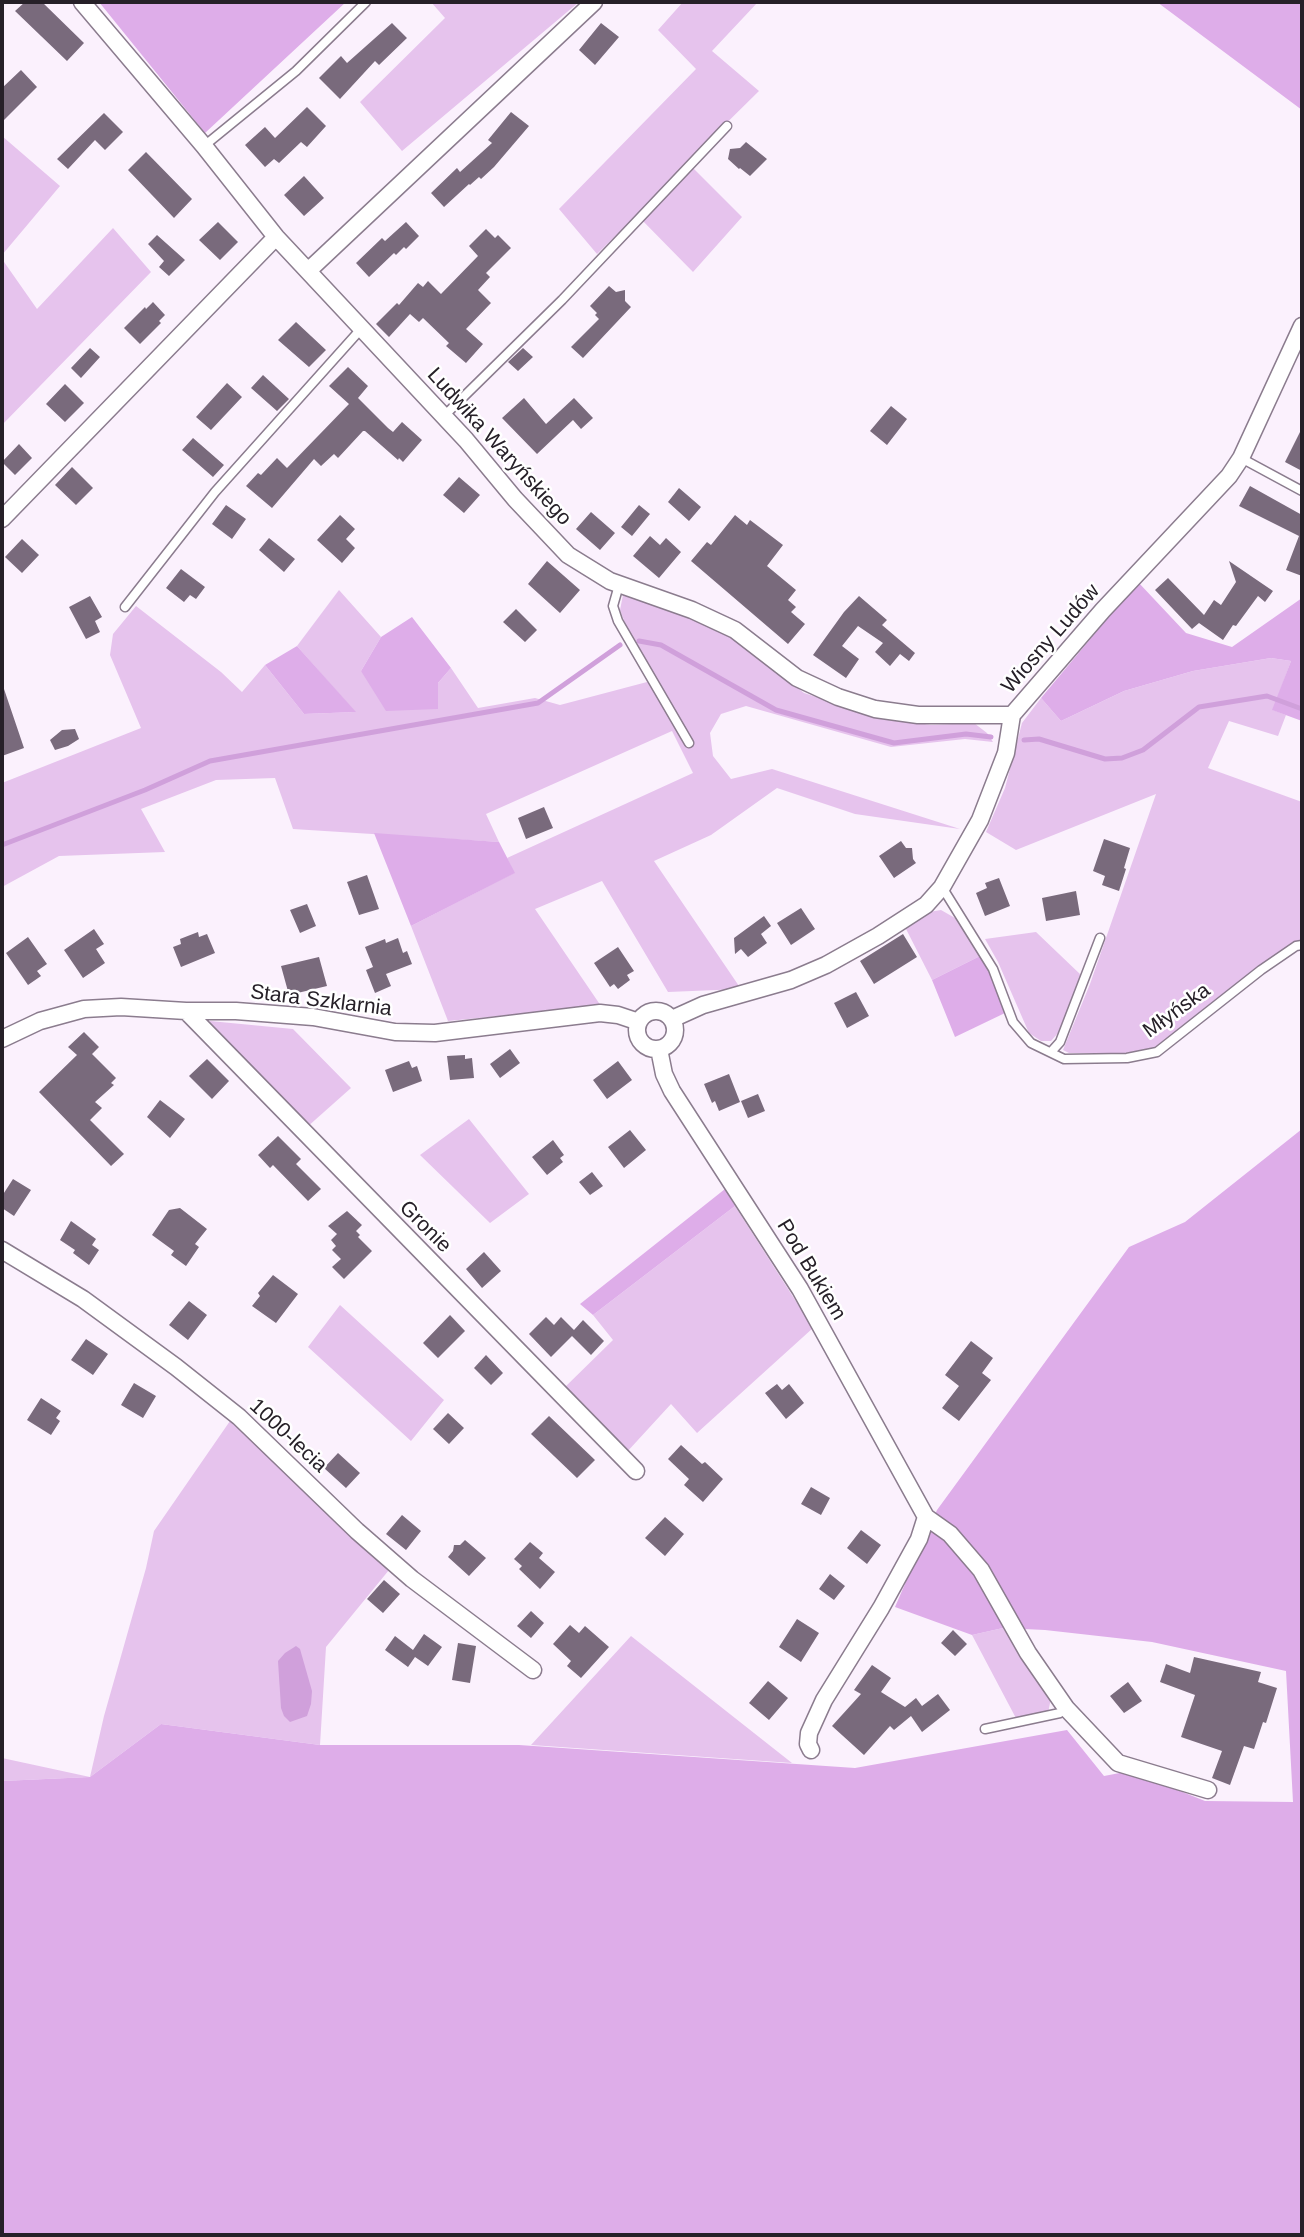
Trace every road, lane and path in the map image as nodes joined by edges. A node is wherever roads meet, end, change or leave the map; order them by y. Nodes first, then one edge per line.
1 (82, 2) edge
2 (366, 2) edge
3 (594, 2) edge
4 (727, 126) dead end
5 (204, 146) junction
6 (276, 237) junction
7 (308, 271) junction
8 (1302, 326) edge
9 (361, 329) junction
10 (444, 416) junction
11 (1241, 458) junction
12 (1302, 491) edge
13 (2, 519) edge
14 (619, 585) junction
15 (125, 607) dead end
16 (1012, 715) junction
17 (689, 743) dead end
18 (942, 887) junction
19 (1100, 938) dead end
20 (1302, 945) edge
21 (186, 1012) junction
22 (672, 1019) junction
23 (639, 1022) junction
24 (2, 1039) edge
25 (659, 1049) junction
26 (1051, 1052) junction
27 (2, 1250) edge
28 (636, 1471) dead end
29 (926, 1517) junction
30 (533, 1670) dead end
31 (1066, 1709) junction
32 (985, 1728) dead end
33 (811, 1750) dead end
34 (1208, 1790) dead end

1 - 5 street, Ludwika Waryńskiego
2 - 5 lane
3 - 7 street
4 - 10 lane
5 - 6 street, Ludwika Waryńskiego
6 - 7 street, Ludwika Waryńskiego
6 - 13 street
7 - 9 street, Ludwika Waryńskiego
8 - 11 street, Wiosny Ludów
9 - 10 street, Ludwika Waryńskiego
9 - 15 lane
10 - 14 street, Ludwika Waryńskiego
11 - 12 lane
11 - 16 street, Wiosny Ludów
14 - 16 street, Ludwika Waryńskiego
14 - 17 lane
16 - 18 street, Wiosny Ludów
18 - 22 street, Wiosny Ludów
18 - 26 lane, Młyńska
19 - 26 lane
20 - 26 lane, Młyńska
21 - 23 street, Stara Szklarnia
21 - 24 street, Stara Szklarnia
21 - 28 street, Gronie
22 - 23 street, Wiosny Ludów
22 - 25 street
23 - 25 street
25 - 29 street, Pod Bukiem
27 - 30 street, 1000-lecia
29 - 31 street, Pod Bukiem
29 - 33 street
31 - 32 lane
31 - 34 street, Pod Bukiem

